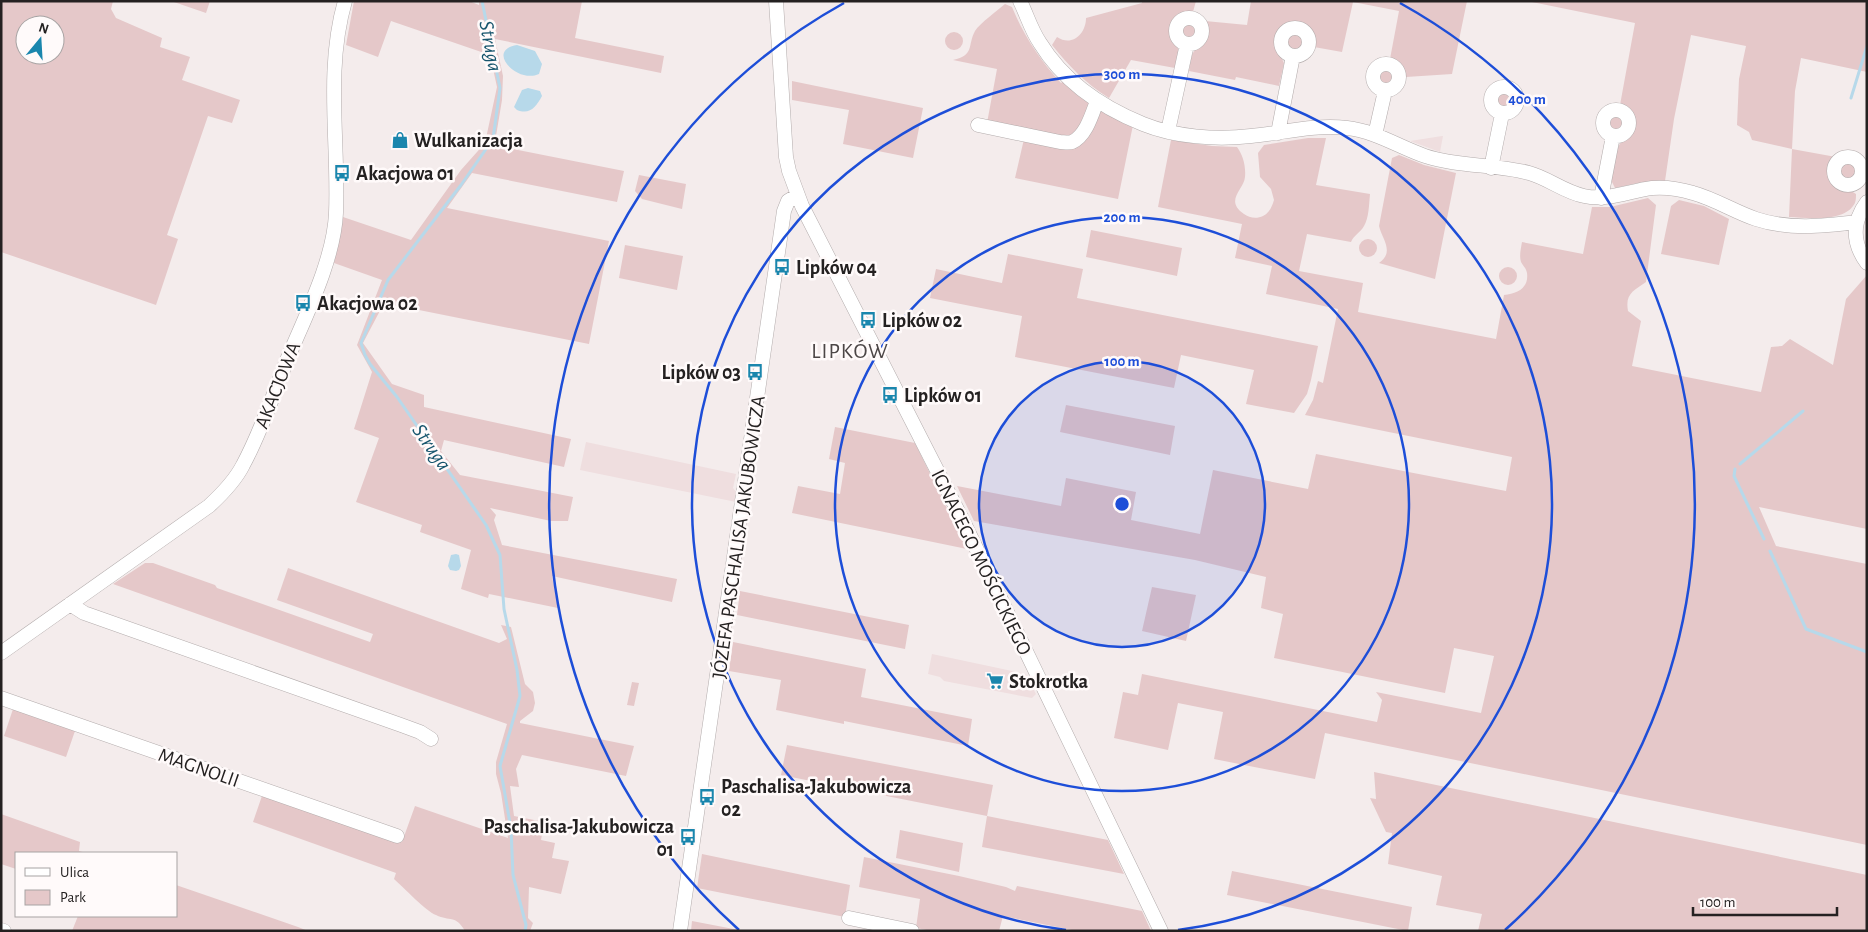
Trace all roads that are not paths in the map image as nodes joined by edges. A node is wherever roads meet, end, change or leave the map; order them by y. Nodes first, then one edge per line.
1 (345, 1) edge
2 (776, 1) edge
3 (1020, 1) edge
4 (1188, 44) dead end
5 (1293, 56) dead end
6 (1385, 91) dead end
7 (1097, 101) junction
8 (1502, 114) dead end
9 (978, 125) dead end
10 (1168, 131) junction
11 (1278, 133) junction
12 (1375, 135) junction
13 (1614, 136) dead end
14 (1491, 168) junction
15 (1856, 183) dead end
16 (1867, 194) edge
17 (798, 195) junction
18 (1601, 198) junction
19 (1867, 202) edge
20 (1857, 222) junction
21 (1867, 263) edge
22 (70, 604) junction
23 (1, 653) edge
24 (1, 698) edge
25 (431, 739) dead end
26 (397, 836) dead end
27 (849, 918) dead end
28 (680, 931) edge
29 (912, 931) edge
30 (1161, 931) edge

1 - 22 street, AKACJOWA
2 - 17 street
3 - 7 street
4 - 10 street
5 - 11 street
6 - 12 street
7 - 9 street
7 - 10 street
8 - 14 street
10 - 11 street
11 - 12 street
12 - 14 street
13 - 18 street
14 - 18 street
15 - 16 street
17 - 28 street, JÓZEFA PASCHALISA JAKUBOWICZA
17 - 30 street, IGNACEGO MOŚCICKIEGO
18 - 20 street
19 - 20 street
20 - 21 street
22 - 23 street, AKACJOWA
22 - 25 street
24 - 26 street, MAGNOLII
27 - 29 street

